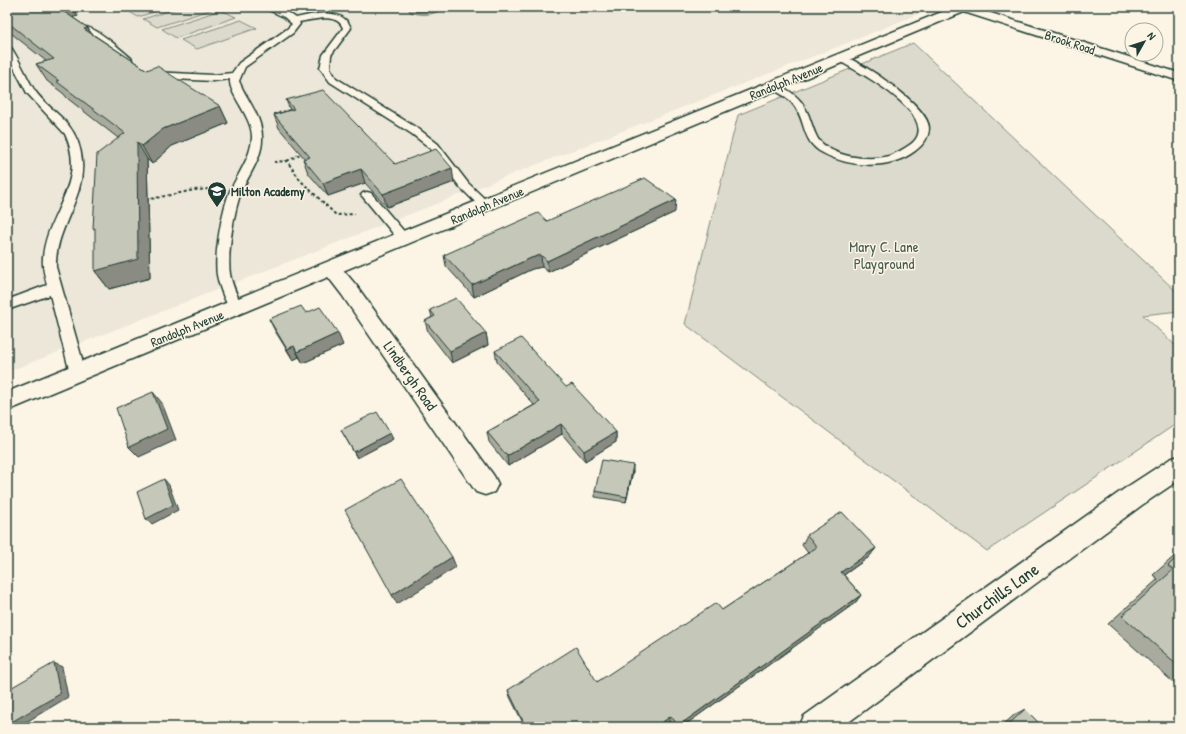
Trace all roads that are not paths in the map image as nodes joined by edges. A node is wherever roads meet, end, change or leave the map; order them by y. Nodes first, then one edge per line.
1 (266, 7) edge
2 (963, 7) edge
3 (295, 20) junction
4 (87, 30) edge
5 (7, 48) edge
6 (840, 58) junction
7 (136, 68) edge
8 (146, 73) edge
9 (235, 76) junction
10 (1179, 77) edge
11 (773, 86) junction
12 (367, 195) edge
13 (484, 205) junction
14 (404, 239) junction
15 (332, 269) junction
16 (54, 288) junction
17 (7, 306) edge
18 (236, 308) junction
19 (78, 373) junction
20 (7, 402) edge
21 (1179, 467) edge
22 (485, 484) dead end
23 (815, 727) edge

1 - 3 lane
2 - 6 main road, Randolph Avenue
2 - 10 main road, Brook Road
3 - 9 lane
3 - 13 lane
4 - 7 lane
5 - 16 lane
6 - 11 main road, Randolph Avenue
6 - 11 lane
8 - 9 lane
9 - 18 lane
11 - 13 main road, Randolph Avenue
12 - 14 lane
13 - 14 main road, Randolph Avenue
14 - 15 main road, Randolph Avenue
15 - 18 main road, Randolph Avenue
15 - 22 main road, Lindbergh Road
16 - 17 lane
16 - 19 lane
18 - 19 main road, Randolph Avenue
19 - 20 main road, Randolph Avenue
21 - 23 main road, Churchills Lane

